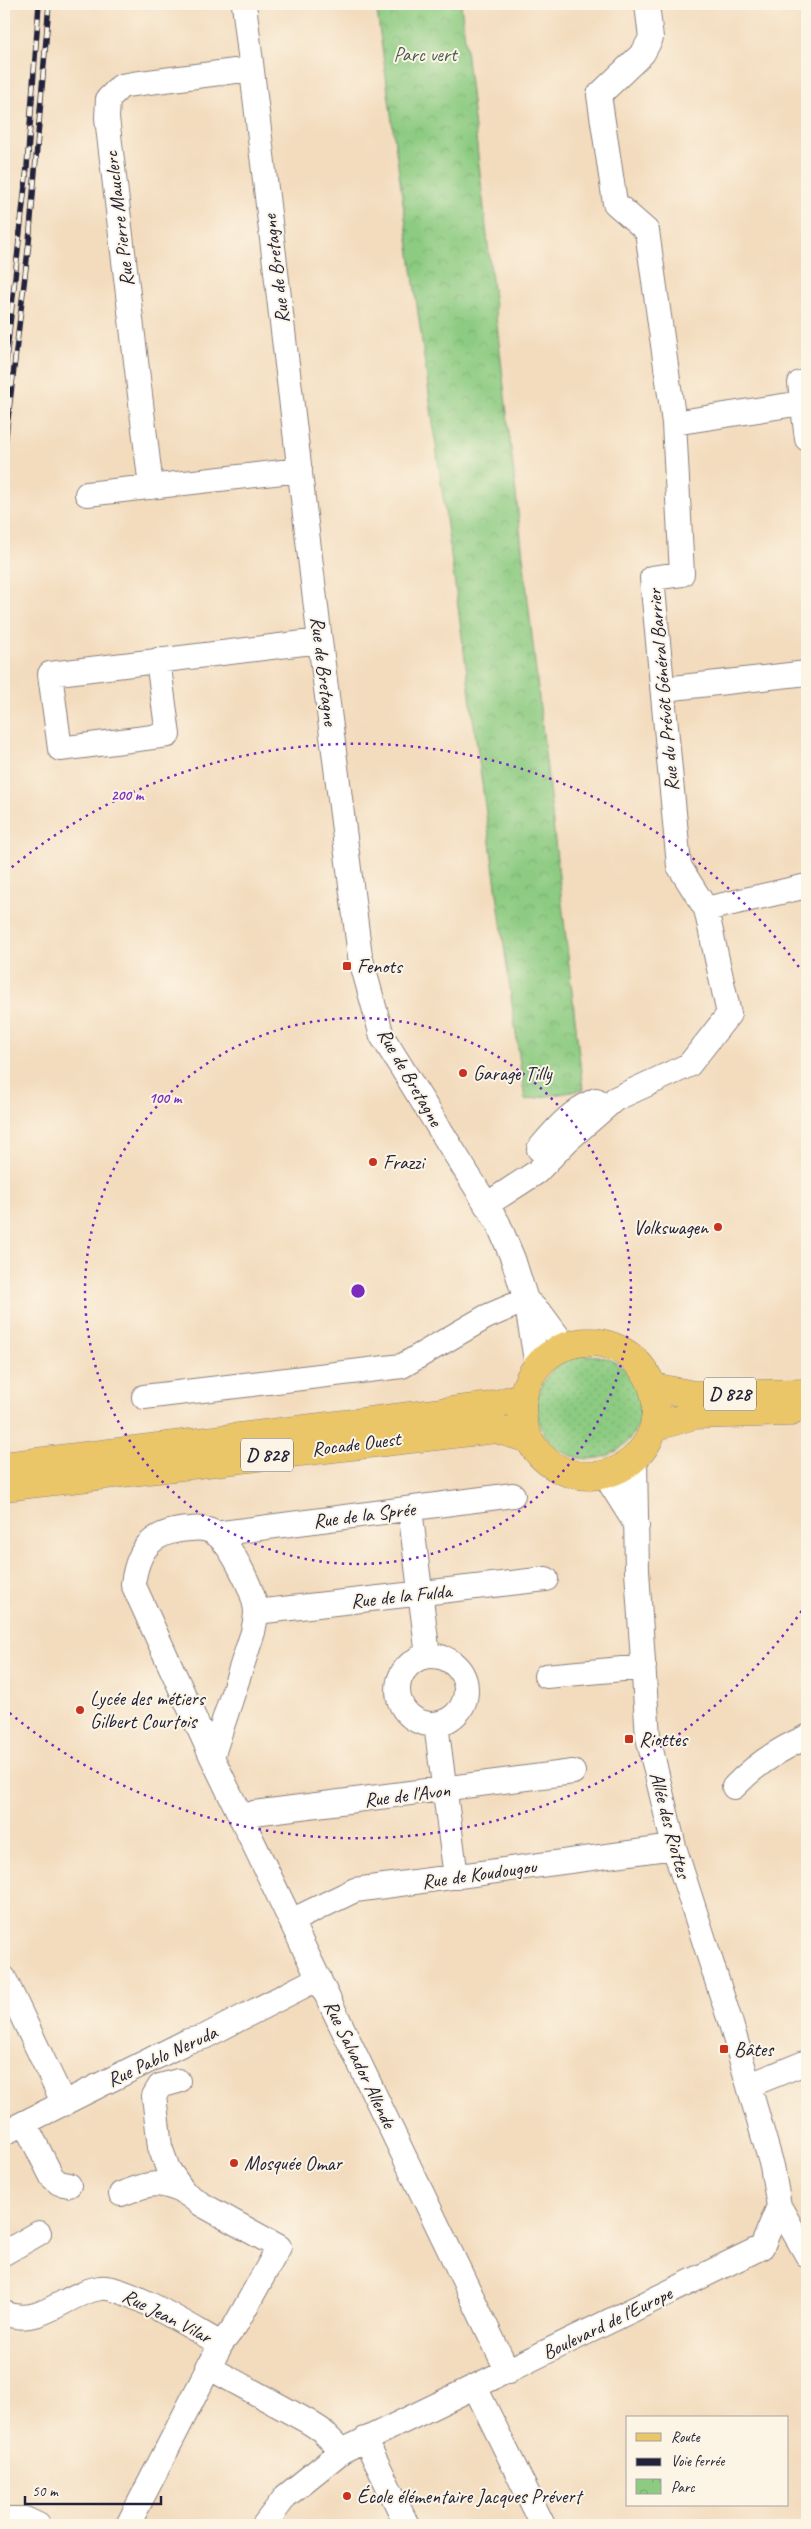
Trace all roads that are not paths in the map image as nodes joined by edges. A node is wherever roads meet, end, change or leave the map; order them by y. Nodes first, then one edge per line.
1 (244, 4) edge
2 (647, 4) edge
3 (251, 69) junction
4 (805, 392) edge
5 (674, 423) junction
6 (807, 439) edge
7 (300, 470) junction
8 (152, 487) junction
9 (88, 494) dead end
10 (320, 641) junction
11 (158, 660) junction
12 (807, 673) edge
13 (664, 689) junction
14 (807, 886) edge
15 (706, 909) junction
16 (482, 1198) junction
17 (526, 1300) junction
18 (565, 1346) junction
19 (536, 1366) junction
20 (653, 1387) junction
21 (807, 1393) edge
22 (523, 1396) junction
23 (144, 1397) dead end
24 (807, 1412) edge
25 (655, 1427) junction
26 (529, 1439) junction
27 (635, 1459) junction
28 (4, 1466) edge
29 (604, 1475) junction
30 (4, 1487) edge
31 (513, 1495) dead end
32 (410, 1508) junction
33 (637, 1526) junction
34 (215, 1534) junction
35 (546, 1579) dead end
36 (422, 1594) junction
37 (256, 1612) junction
38 (428, 1656) junction
39 (644, 1667) junction
40 (546, 1676) dead end
41 (436, 1724) junction
42 (807, 1737) edge
43 (212, 1757) junction
44 (573, 1772) dead end
45 (734, 1787) dead end
46 (444, 1790) junction
47 (241, 1818) junction
48 (674, 1847) junction
49 (456, 1877) junction
50 (291, 1921) junction
51 (4, 1978) edge
52 (319, 1978) junction
53 (807, 2062) edge
54 (178, 2081) dead end
55 (750, 2086) junction
56 (64, 2104) junction
57 (14, 2128) edge
58 (69, 2185) dead end
59 (184, 2192) junction
60 (121, 2194) dead end
61 (779, 2206) junction
62 (39, 2232) dead end
63 (4, 2253) edge
64 (807, 2255) edge
65 (4, 2313) edge
66 (221, 2344) junction
67 (208, 2367) junction
68 (508, 2372) junction
69 (475, 2387) junction
70 (365, 2439) junction
71 (342, 2451) junction
72 (6, 2521) edge
73 (38, 2525) edge
74 (128, 2525) edge
75 (264, 2525) edge
76 (407, 2525) edge
77 (543, 2525) edge

1 - 3 street, Rue de Bretagne
2 - 5 street, Rue du Prévôt Général Barrier
3 - 7 street, Rue de Bretagne
3 - 8 street, Rue Pierre Mauclerc
4 - 5 street
4 - 6 street
5 - 13 street, Rue du Prévôt Général Barrier
7 - 8 street
7 - 10 street, Rue de Bretagne
8 - 9 street
10 - 11 street
10 - 16 street, Rue de Bretagne
11 - 11 street
12 - 13 street
13 - 15 street, Rue du Prévôt Général Barrier
14 - 15 street
15 - 16 street, Rue du Prévôt Général Barrier
16 - 17 street, Rue de Bretagne
17 - 18 street, Rue de Bretagne
17 - 19 street, Rue de Bretagne
17 - 23 street
18 - 19 main road
18 - 20 main road
19 - 22 main road
20 - 21 main road, D 828
20 - 25 main road
22 - 26 main road
22 - 28 main road, Rocade Ouest / D 828
24 - 25 main road, D 828
25 - 27 main road
26 - 29 main road
26 - 30 main road, Rocade Ouest / D 828
27 - 29 main road
27 - 33 street, Allée des Riottes
29 - 33 street
31 - 32 street, Rue de la Sprée
32 - 34 street, Rue de la Sprée
32 - 36 street
33 - 39 street, Allée des Riottes
34 - 37 street
34 - 43 street, Rue Salvador Allende
35 - 36 street, Rue de la Fulda
36 - 37 street, Rue de la Fulda
36 - 38 street
37 - 43 street
38 - 41 street
38 - 41 street
39 - 40 street
39 - 48 street, Allée des Riottes
41 - 46 street
42 - 45 street
43 - 47 street, Rue Salvador Allende
44 - 46 street, Rue de l'Avon
46 - 47 street, Rue de l'Avon
46 - 49 street
47 - 50 street, Rue Salvador Allende
48 - 49 street, Rue de Koudougou
48 - 55 street, Allée des Riottes
49 - 50 street, Rue de Koudougou
50 - 52 street, Rue Salvador Allende
51 - 56 street
52 - 56 street, Rue Pablo Neruda
52 - 68 street, Rue Salvador Allende
53 - 55 street
54 - 59 street
55 - 61 street
56 - 57 street, Rue Pablo Neruda
57 - 58 street
59 - 60 street
59 - 66 street
61 - 64 street
61 - 68 street, Boulevard de l'Europe
62 - 63 street
65 - 66 street, Rue Jean Vilar
66 - 67 street, Rue Jean Vilar
67 - 71 street, Rue Jean Vilar
67 - 74 street, Rue Jean Vilar
68 - 69 street, Boulevard de l'Europe
69 - 70 street, Boulevard de l'Europe
69 - 77 street
70 - 71 street, Boulevard de l'Europe
70 - 76 street
71 - 75 street, Boulevard de l'Europe
72 - 73 street

